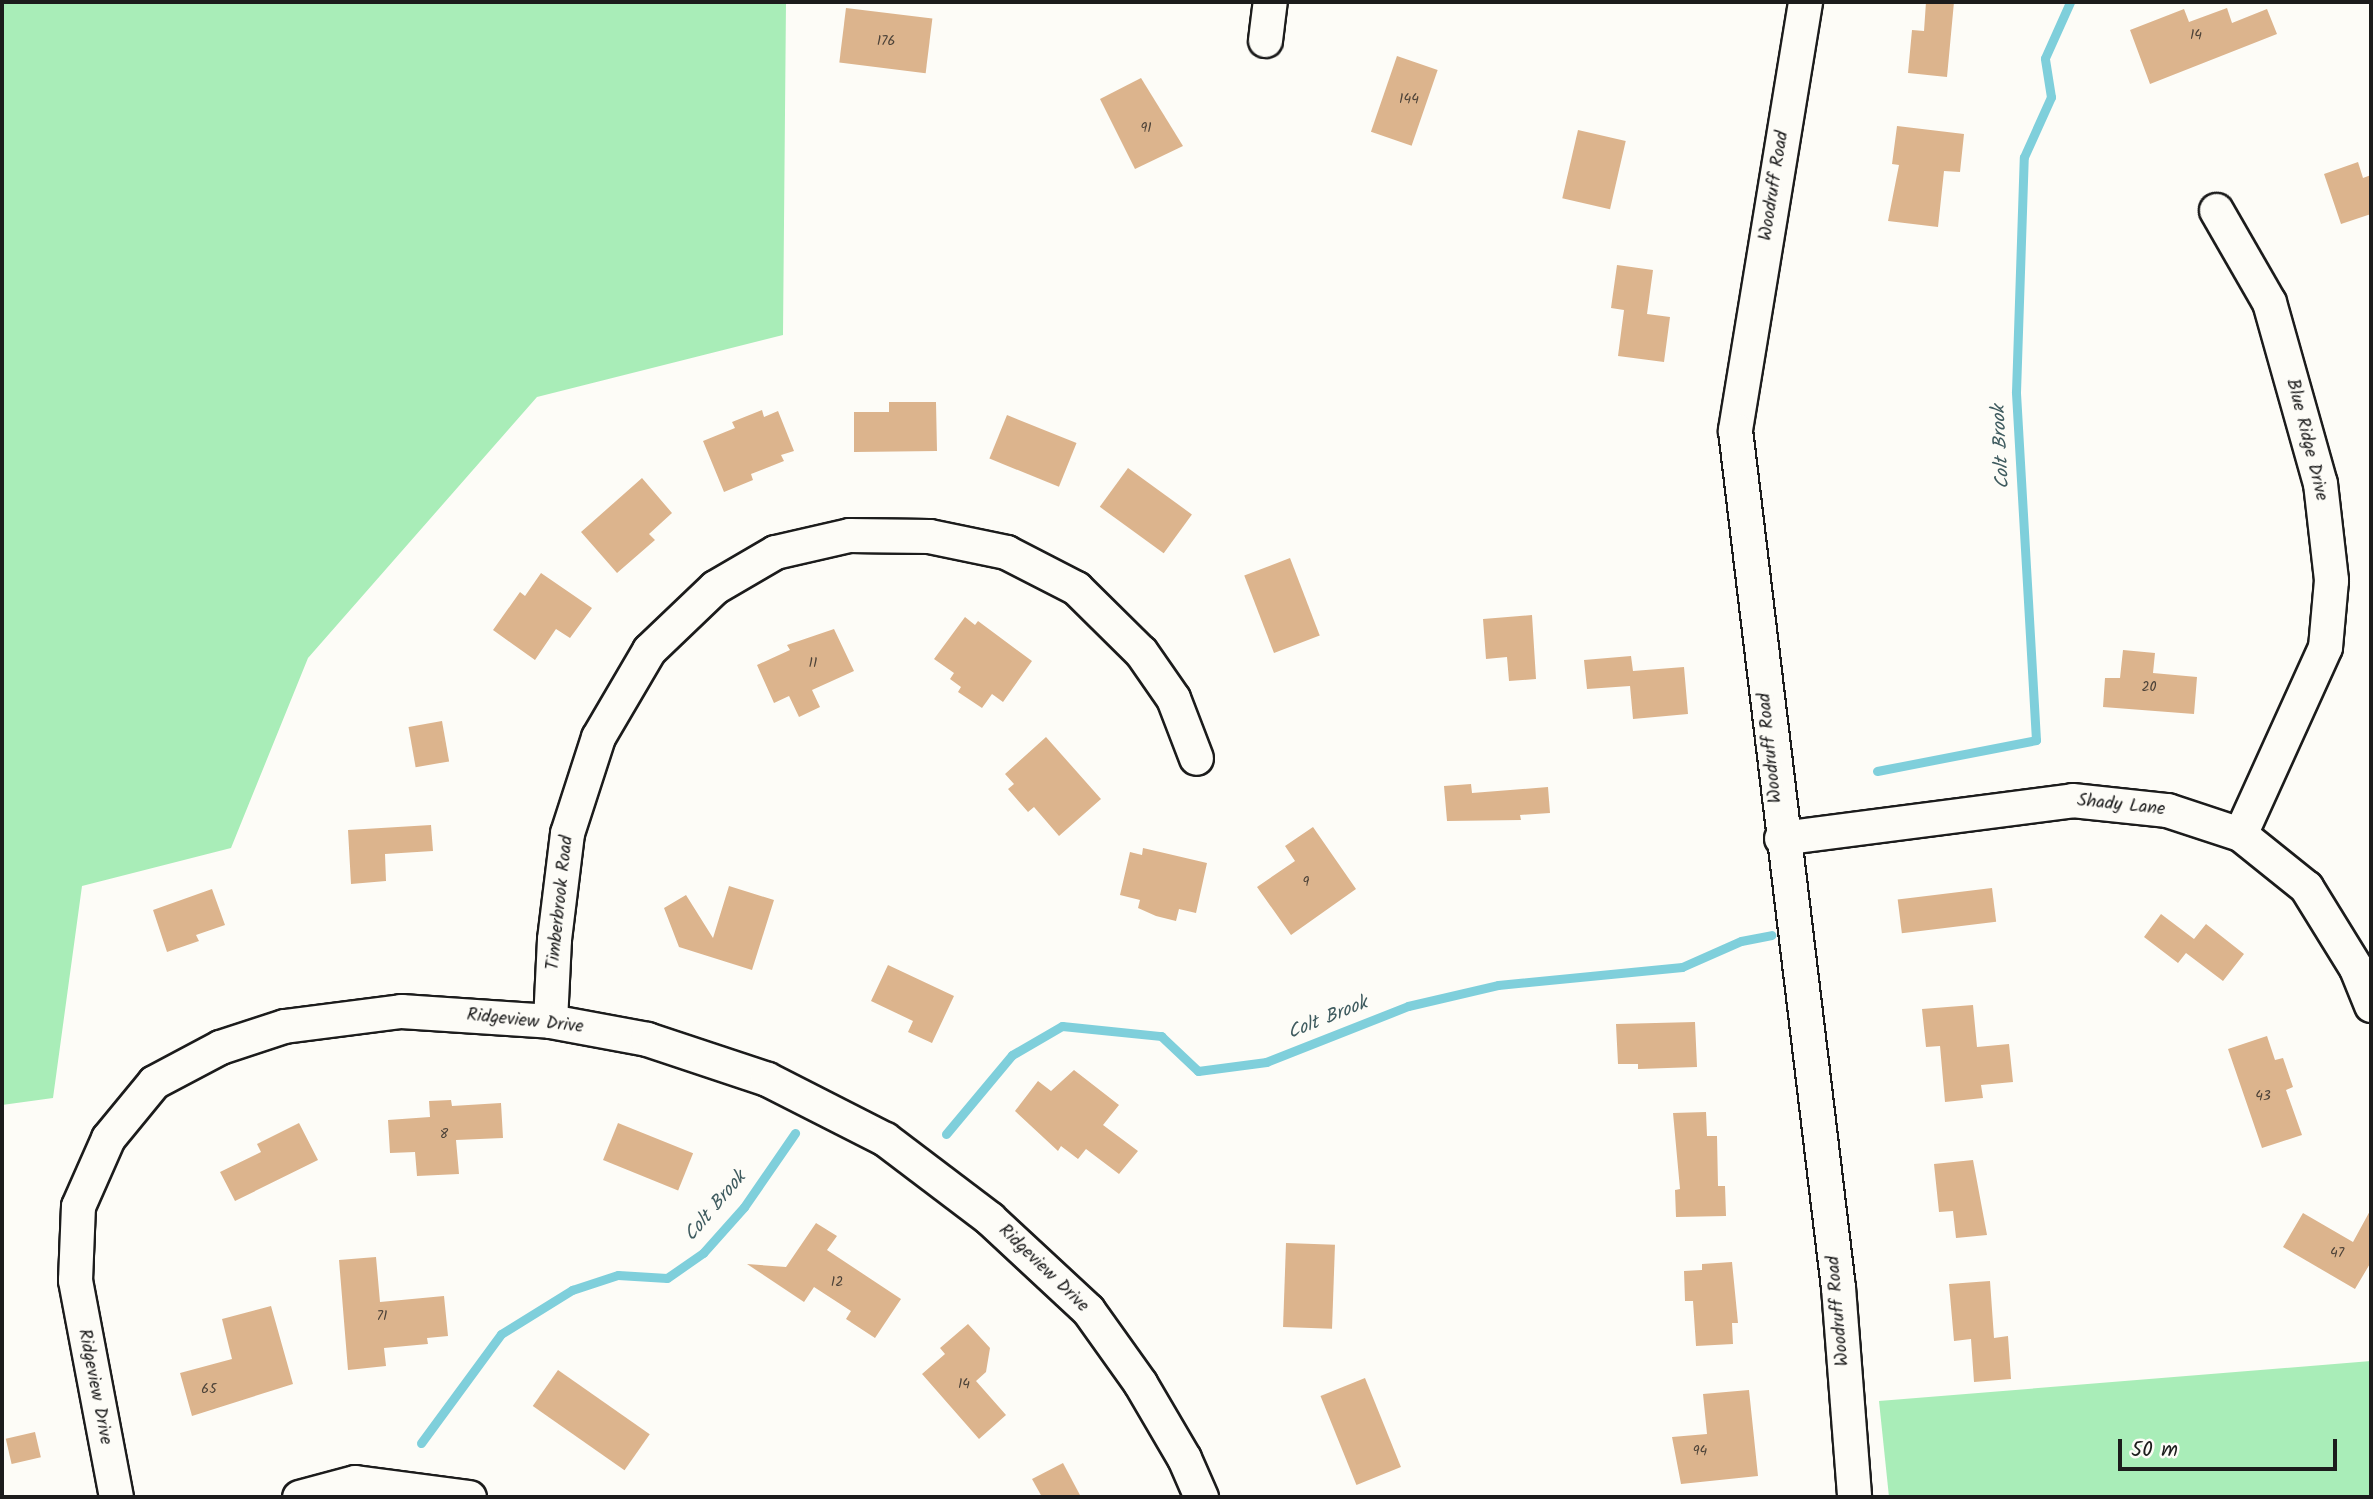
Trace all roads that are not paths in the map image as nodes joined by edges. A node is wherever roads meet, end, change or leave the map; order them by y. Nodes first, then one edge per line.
1 (1270, 2) edge
2 (1805, 2) edge
3 (1265, 40) dead end
4 (2216, 210) dead end
5 (1196, 758) dead end
6 (2240, 834) junction
7 (1781, 838) junction
8 (2371, 1005) edge
9 (551, 1021) junction
10 (116, 1497) edge
11 (299, 1497) edge
12 (469, 1497) edge
13 (1202, 1497) edge
14 (1854, 1497) edge

1 - 3 street
2 - 7 street, Woodruff Road
4 - 6 street, Blue Ridge Drive
5 - 9 street, Timberbrook Road
6 - 7 street, Shady Lane
6 - 8 street, Shady Lane
7 - 14 street, Woodruff Road
9 - 10 street, Ridgeview Drive
9 - 13 street, Ridgeview Drive
11 - 12 street

